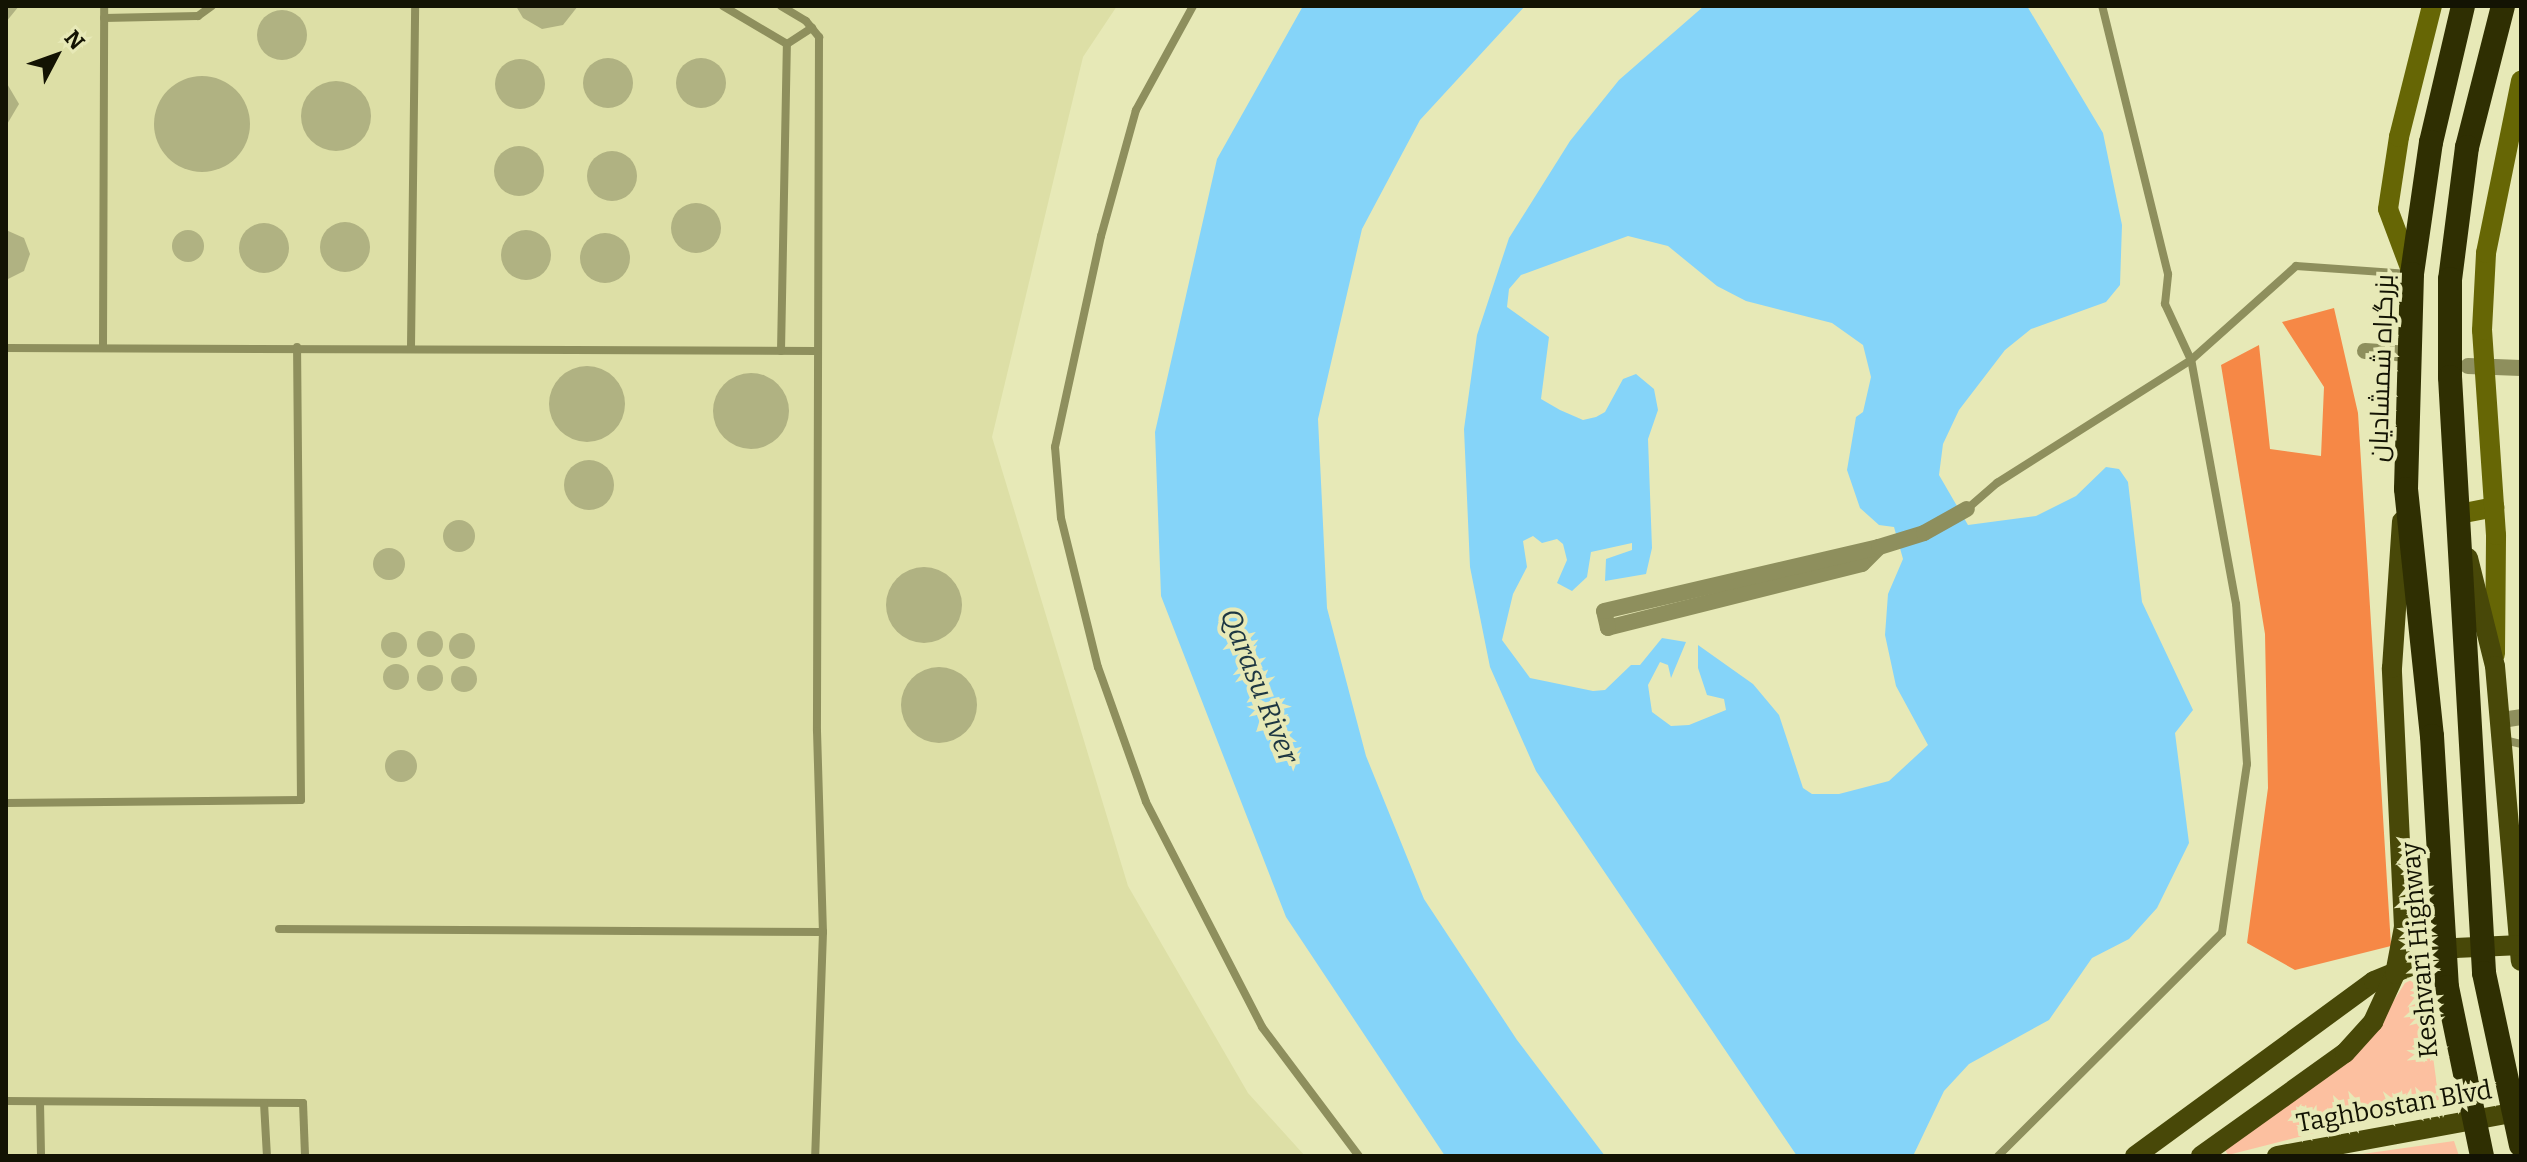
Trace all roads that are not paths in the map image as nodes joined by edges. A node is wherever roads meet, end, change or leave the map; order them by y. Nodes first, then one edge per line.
1 (104, 6) edge
2 (212, 6) edge
3 (415, 6) edge
4 (723, 6) edge
5 (781, 6) edge
6 (1193, 6) edge
7 (2102, 6) edge
8 (2432, 6) edge
9 (2463, 6) edge
10 (2503, 6) edge
11 (104, 18) junction
12 (812, 28) junction
13 (787, 44) junction
14 (2521, 81) edge
15 (2412, 274) junction
16 (297, 347) junction
17 (411, 347) junction
18 (6, 348) edge
19 (103, 348) junction
20 (781, 351) junction
21 (817, 351) junction
22 (2365, 351) dead end
23 (2410, 354) junction
24 (2191, 360) junction
25 (2521, 368) edge
26 (2472, 371) junction
27 (2406, 489) junction
28 (2494, 507) junction
29 (1967, 509) joint
30 (2459, 521) junction
31 (1879, 547) junction
32 (2495, 666) junction
33 (2512, 730) edge
34 (2432, 736) joint
35 (6, 803) edge
36 (2515, 841) edge
37 (279, 929) dead end
38 (823, 932) junction
39 (2521, 945) edge
40 (2521, 961) edge
41 (6, 1101) edge
42 (40, 1102) junction
43 (264, 1103) junction
44 (2521, 1111) edge
45 (2521, 1145) edge
46 (41, 1156) edge
47 (267, 1156) edge
48 (305, 1156) edge
49 (815, 1156) edge
50 (1359, 1156) edge
51 (1998, 1156) edge
52 (2135, 1156) edge
53 (2201, 1156) edge
54 (2277, 1156) edge
55 (2482, 1156) edge

1 - 11 lane
2 - 11 lane
3 - 17 lane
4 - 13 lane
5 - 12 lane
6 - 50 lane
7 - 24 lane
8 - 15 main road
9 - 15 highway, بزرگراه شمشادیان
10 - 26 highway
11 - 19 lane
12 - 13 lane
12 - 21 lane
13 - 20 lane
14 - 26 main road
15 - 23 highway, بزرگراه شمشادیان
15 - 24 lane
16 - 17 lane
16 - 19 lane
16 - 35 lane
17 - 20 lane
18 - 19 lane
20 - 21 lane
21 - 38 lane
22 - 23 street
23 - 27 highway, بزرگراه شمشادیان
24 - 29 lane
24 - 51 lane
25 - 26 street
26 - 28 main road
26 - 30 highway
27 - 34 highway, بزرگراه شمشادیان
27 - 53 main road
28 - 30 main road
28 - 32 main road
29 - 31 street
30 - 32 main road
30 - 45 highway
31 - 31 street
32 - 33 main road
33 - 36 main road
34 - 55 highway, Keshvari Highway
36 - 40 main road
37 - 38 lane
38 - 49 lane
39 - 52 main road
41 - 42 lane
42 - 43 lane
42 - 46 lane
43 - 47 lane
43 - 48 lane
44 - 54 main road, Taghbostan Blvd

